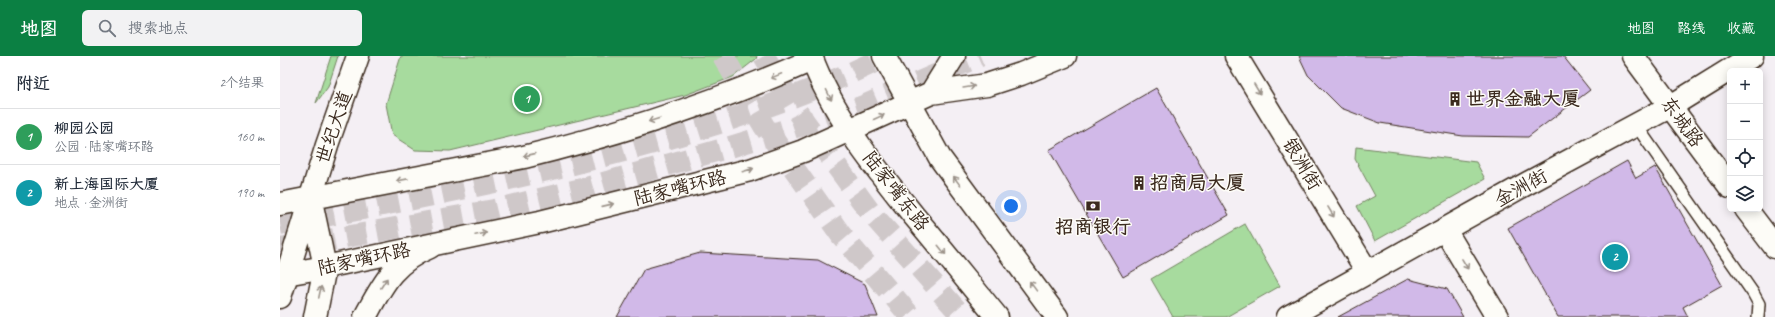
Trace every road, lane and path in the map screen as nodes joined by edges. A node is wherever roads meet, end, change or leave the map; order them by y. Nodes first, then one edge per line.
1 (358, 56) edge
2 (884, 56) edge
3 (954, 56) edge
4 (1065, 56) edge
5 (1236, 56) edge
6 (1633, 56) edge
7 (1752, 56) edge
8 (815, 57) edge
9 (931, 93) junction
10 (909, 103) junction
11 (1671, 106) junction
12 (1636, 125) junction
13 (850, 131) junction
14 (1727, 183) edge
15 (311, 198) junction
16 (280, 204) edge
17 (1748, 212) edge
18 (1445, 230) junction
19 (443, 242) junction
20 (1775, 247) edge
21 (325, 268) junction
22 (1368, 273) junction
23 (284, 275) edge
24 (280, 297) edge
25 (315, 317) edge
26 (365, 317) edge
27 (996, 317) edge
28 (1057, 317) edge
29 (1288, 317) edge
30 (1498, 317) edge
31 (1758, 317) edge

1 - 15 main road, 世纪大道
2 - 10 main road
3 - 9 main road
9 -> 4 main road, 陆家嘴环路
5 -> 22 main road, 银洲街
6 - 11 main road, 东城路
7 - 11 main road, 金洲街
8 -> 13 main road, 陆家嘴东路
8 -> 15 main road
9 - 10 main road, 陆家嘴环路
13 -> 10 main road, 陆家嘴环路
28 -> 10 main road
11 - 12 main road, 金洲街
11 - 14 main road, 东城路
12 - 18 main road, 金洲街
12 - 31 lane
19 -> 13 main road, 陆家嘴环路
13 -> 27 main road, 陆家嘴东路
15 - 16 main road
15 - 21 main road, 世纪大道
15 - 23 main road, 世纪大道
17 - 20 main road
18 - 22 main road, 金洲街
18 -> 30 main road
19 - 21 main road, 陆家嘴环路
26 -> 19 main road
21 - 23 main road, 陆家嘴环路
25 -> 21 main road, 世纪大道
22 - 29 main road, 金洲街
23 - 24 main road, 世纪大道

